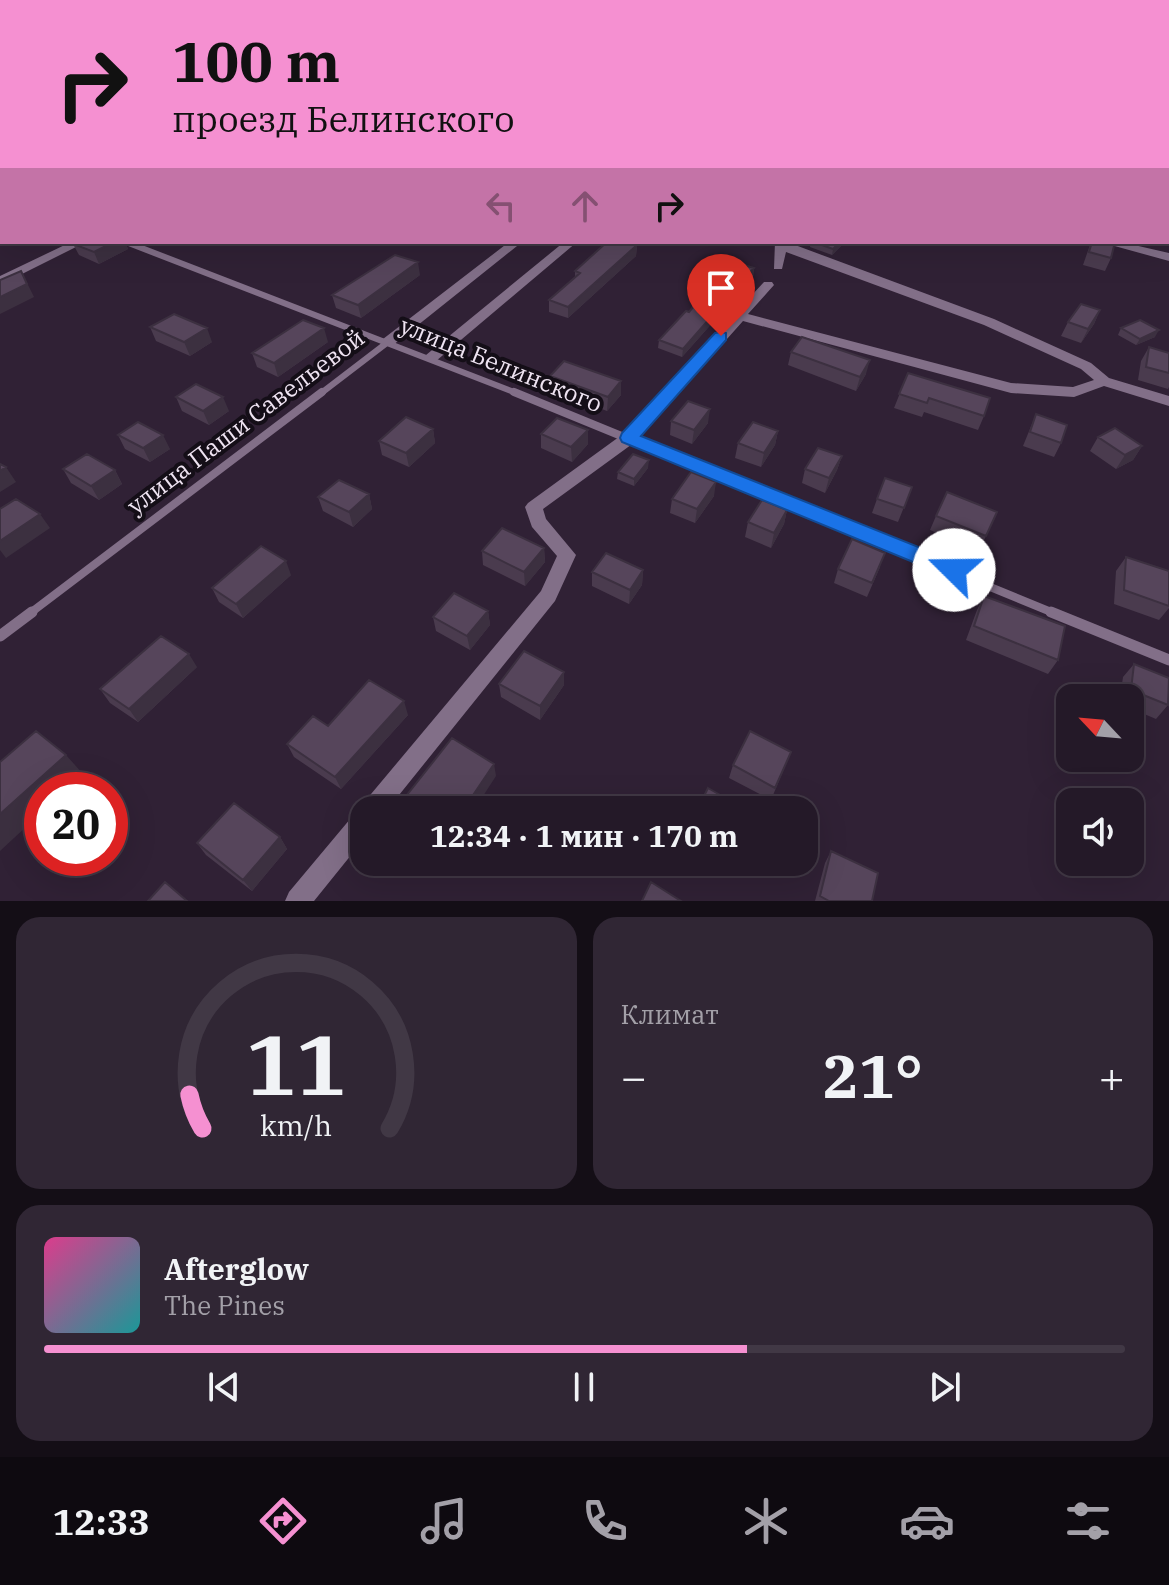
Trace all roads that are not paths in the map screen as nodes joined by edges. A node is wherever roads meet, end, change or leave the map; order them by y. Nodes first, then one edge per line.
1 (76, 244) edge
2 (131, 244) edge
3 (513, 244) edge
4 (569, 244) edge
5 (781, 244) edge
6 (1124, 244) edge
7 (1151, 247) edge
8 (1169, 257) edge
9 (778, 266) dead end
10 (0, 281) edge
11 (768, 285) dead end
12 (739, 316) junction
13 (388, 342) junction
14 (431, 358) junction
15 (1104, 381) junction
16 (1169, 401) edge
17 (629, 438) junction
18 (0, 636) edge
19 (1169, 660) edge
20 (384, 796) edge
21 (350, 837) edge
22 (298, 901) edge

1 - 10 street
2 - 13 lane, улица Белинского
3 - 13 street, улица Паши Савельевой
4 - 14 street
5 - 9 street
5 - 15 street
6 - 7 street
7 - 8 street
11 - 12 street
12 - 15 street
12 - 17 street
13 - 14 lane, улица Белинского
13 - 18 lane, улица Паши Савельевой
14 - 17 lane, улица Белинского
15 - 16 street
17 - 19 lane, улица Белинского
17 - 20 street
21 - 22 street

